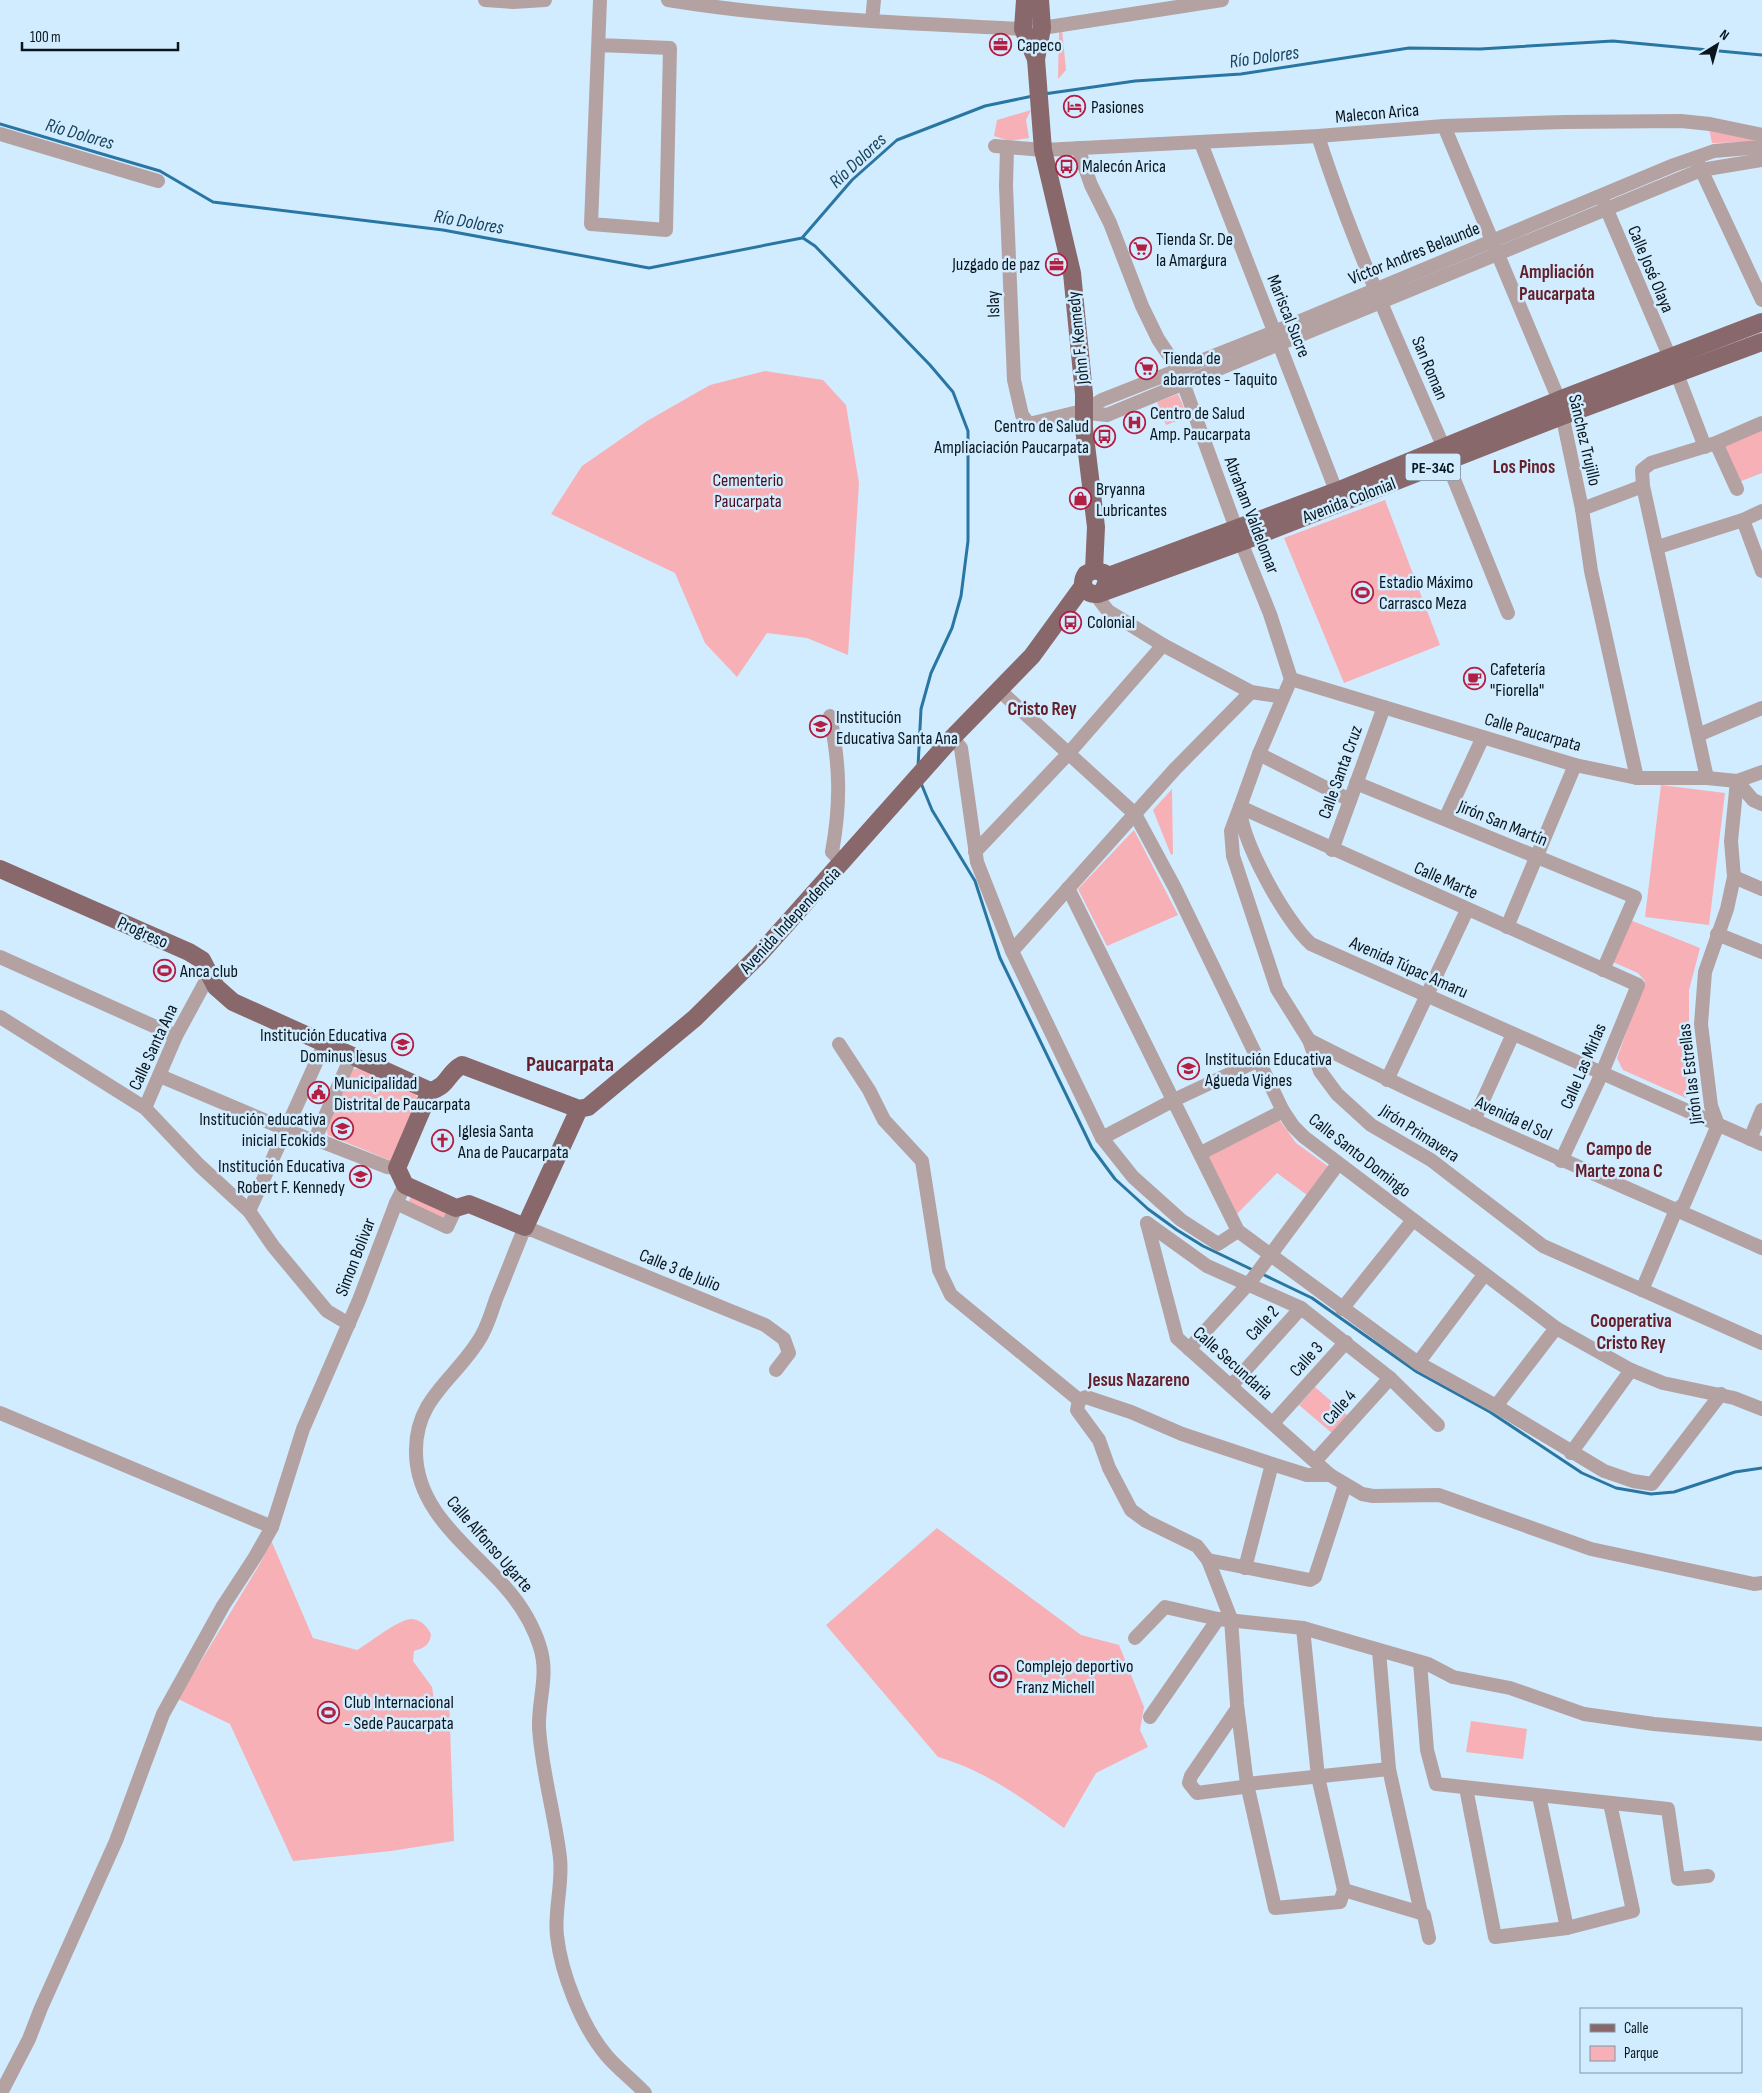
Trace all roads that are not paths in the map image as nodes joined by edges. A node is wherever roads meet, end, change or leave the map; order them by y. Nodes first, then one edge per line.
1 (485, 0) edge
2 (545, 0) edge
3 (600, 0) edge
4 (668, 0) edge
5 (874, 0) edge
6 (1025, 0) edge
7 (1040, 0) edge
8 (1222, 0) edge
9 (872, 21) junction
10 (1042, 28) junction
11 (1024, 29) junction
12 (599, 46) junction
13 (1036, 59) junction
14 (1444, 126) junction
15 (0, 134) edge
16 (1762, 135) edge
17 (1318, 136) junction
18 (1201, 143) junction
19 (1001, 147) joint
20 (1762, 147) edge
21 (1078, 148) junction
22 (1043, 150) junction
23 (1762, 160) edge
24 (1699, 164) junction
25 (158, 181) dead end
26 (1601, 195) junction
27 (1606, 210) junction
28 (1493, 241) junction
29 (1498, 254) junction
30 (1379, 295) junction
31 (1762, 300) edge
32 (1762, 322) edge
33 (1277, 338) junction
34 (1762, 342) edge
35 (1668, 358) junction
36 (1178, 369) junction
37 (1677, 374) junction
38 (1184, 383) junction
39 (1561, 408) junction
40 (1084, 411) junction
41 (1762, 423) edge
42 (1029, 424) joint
43 (1710, 445) junction
44 (1446, 455) junction
45 (1643, 486) junction
46 (1737, 489) dead end
47 (1339, 497) junction
48 (1582, 510) junction
49 (1762, 511) edge
50 (1743, 520) junction
51 (1238, 536) junction
52 (1658, 547) junction
53 (1762, 571) edge
54 (1096, 586) junction
55 (1508, 613) dead end
56 (1163, 645) junction
57 (1291, 679) junction
58 (999, 690) junction
59 (1251, 692) junction
60 (1284, 697) junction
61 (1384, 707) junction
62 (1762, 708) edge
63 (830, 716) dead end
64 (1698, 735) junction
65 (1483, 737) junction
66 (952, 738) junction
67 (1068, 754) junction
68 (1259, 754) junction
69 (1575, 764) junction
70 (1762, 772) edge
71 (1637, 778) junction
72 (1707, 778) junction
73 (1737, 781) junction
74 (1356, 783) junction
75 (1350, 800) junction
76 (1762, 804) edge
77 (1240, 807) junction
78 (1135, 814) junction
79 (1445, 819) junction
80 (1332, 850) junction
81 (975, 852) junction
82 (1535, 856) junction
83 (843, 863) junction
84 (0, 869) edge
85 (1734, 877) junction
86 (1068, 888) junction
87 (1762, 888) edge
88 (1467, 910) junction
89 (1507, 928) junction
90 (1717, 934) junction
91 (1012, 951) junction
92 (1762, 952) edge
93 (0, 957) edge
94 (1603, 970) junction
95 (209, 975) junction
96 (1638, 985) joint
97 (1428, 996) junction
98 (0, 1016) edge
99 (1513, 1034) junction
100 (176, 1036) junction
101 (1308, 1040) junction
102 (839, 1044) dead end
103 (324, 1045) junction
104 (351, 1057) junction
105 (1259, 1060) junction
106 (1602, 1073) junction
107 (160, 1076) junction
108 (1387, 1080) junction
109 (430, 1091) junction
110 (1174, 1100) junction
111 (145, 1108) junction
112 (579, 1109) junction
113 (1762, 1110) edge
114 (1283, 1111) junction
115 (1474, 1120) junction
116 (1718, 1125) junction
117 (286, 1130) junction
118 (1102, 1138) junction
119 (315, 1139) junction
120 (1756, 1142) edge
121 (1201, 1153) junction
122 (1561, 1161) junction
123 (1338, 1164) junction
124 (397, 1168) junction
125 (405, 1185) junction
126 (396, 1203) junction
127 (456, 1208) junction
128 (1676, 1210) junction
129 (249, 1211) junction
130 (1413, 1220) junction
131 (525, 1227) junction
132 (1238, 1231) junction
133 (1762, 1248) edge
134 (1267, 1259) junction
135 (1484, 1275) junction
136 (1249, 1282) junction
137 (1642, 1290) junction
138 (1301, 1308) junction
139 (1342, 1309) junction
140 (349, 1324) junction
141 (1556, 1328) junction
142 (1346, 1342) junction
143 (1762, 1343) edge
144 (1189, 1349) junction
145 (1418, 1364) junction
146 (776, 1370) dead end
147 (1632, 1370) junction
148 (1390, 1378) junction
149 (1231, 1386) junction
150 (1721, 1394) junction
151 (1079, 1400) junction
152 (1496, 1406) junction
153 (1762, 1410) edge
154 (0, 1414) edge
155 (1273, 1423) junction
156 (1438, 1425) dead end
157 (1571, 1452) junction
158 (1316, 1460) junction
159 (1272, 1464) junction
160 (1330, 1475) junction
161 (1345, 1485) junction
162 (272, 1527) junction
163 (1208, 1560) junction
164 (1245, 1568) junction
165 (1762, 1583) edge
166 (1224, 1619) junction
167 (1303, 1628) junction
168 (1135, 1638) dead end
169 (1379, 1651) junction
170 (1420, 1662) junction
171 (1237, 1709) junction
172 (1150, 1717) dead end
173 (1762, 1734) edge
174 (1389, 1769) junction
175 (1318, 1778) junction
176 (1247, 1784) junction
177 (1466, 1788) junction
178 (1539, 1796) junction
179 (1610, 1803) junction
180 (1708, 1876) dead end
181 (1344, 1890) junction
182 (1421, 1914) junction
183 (1567, 1928) junction
184 (1429, 1938) dead end
185 (0, 2093) edge
186 (645, 2093) edge

1 - 2 street
3 - 12 street
4 - 9 street
5 - 9 street
6 - 11 main road
7 - 10 main road
8 - 10 street
9 - 11 street
10 - 11 street
10 - 13 main road
11 - 13 main road
12 - 12 street
13 - 22 main road, John F. Kennedy
14 - 16 street, Malecon Arica
14 - 17 street, Malecon Arica
14 - 28 street, Sánchez Trujillo
15 - 25 street
17 - 18 street, Malecon Arica
17 - 30 street, San Roman
18 - 21 street, Malecon Arica
18 - 33 street, Mariscal Sucre
19 - 22 street, Malecon Arica
19 - 42 street, Islay
20 - 24 street, Víctor Andres Belaunde
21 - 22 street, Malecon Arica
21 - 36 street, Abraham Valdelomar
22 - 40 main road, John F. Kennedy
23 - 24 street, Víctor Andres Belaunde
24 - 26 street, Víctor Andres Belaunde
24 - 27 street, Víctor Andres Belaunde
24 - 31 street
26 - 27 street, Calle José Olaya
26 - 28 street, Víctor Andres Belaunde
27 - 29 street, Víctor Andres Belaunde
27 - 35 street, Calle José Olaya
28 - 29 street, Sánchez Trujillo
28 - 30 street, Víctor Andres Belaunde
29 - 30 street, Víctor Andres Belaunde
29 - 39 street, Sánchez Trujillo
30 - 33 street, Víctor Andres Belaunde
30 - 44 street, San Roman
32 - 35 main road, Avenida Colonial / PE-34C
33 - 36 street, Víctor Andres Belaunde
33 - 38 street, Víctor Andres Belaunde
33 - 47 street, Mariscal Sucre
34 - 37 main road, Avenida Colonial / PE-34C
35 - 37 street, Calle José Olaya
35 - 39 main road, Avenida Colonial / PE-34C
36 - 38 street, Abraham Valdelomar
36 - 40 street, Víctor Andres Belaunde
37 - 39 main road, Avenida Colonial / PE-34C
37 - 43 street, Calle José Olaya
38 - 40 street, Víctor Andres Belaunde
38 - 51 street, Abraham Valdelomar
39 - 44 main road, Avenida Colonial / PE-34C
39 - 48 street, Sánchez Trujillo
40 - 42 street, Víctor Andres Belaunde
40 - 54 main road, John F. Kennedy
41 - 43 street
43 - 45 street
43 - 46 street, Calle José Olaya
44 - 47 main road, Avenida Colonial / PE-34C
44 - 55 street, San Roman
45 - 48 street
45 - 52 street
47 - 51 main road, Avenida Colonial / PE-34C
48 - 71 street, Sánchez Trujillo
49 - 50 street
50 - 52 street
50 - 53 street
51 - 54 main road, Avenida Colonial / PE-34C
51 - 57 street, Abraham Valdelomar
52 - 64 street
54 - 56 street
54 - 58 main road, Avenida Independencia
56 - 59 street
56 - 67 street
57 - 60 street
57 - 61 street, Calle Paucarpata
58 - 66 main road, Avenida Independencia
58 - 67 street, Calle Santo Domingo
59 - 60 street
59 - 78 street
60 - 68 street
61 - 65 street, Calle Paucarpata
61 - 74 street, Calle Santa Cruz
62 - 64 street
63 - 83 street
64 - 72 street
65 - 69 street, Calle Paucarpata
65 - 79 street
66 - 81 street
66 - 83 main road, Avenida Independencia
67 - 78 street, Calle Santo Domingo
67 - 81 street
68 - 75 street
68 - 77 street
69 - 71 street, Calle Paucarpata
69 - 82 street
70 - 73 street
71 - 72 street, Calle Paucarpata
72 - 73 street, Calle Paucarpata
73 - 76 street
73 - 85 street, Jirón las Estrellas
74 - 75 street, Calle Santa Cruz
74 - 79 street, Jirón San Martín
75 - 80 street, Calle Santa Cruz
77 - 80 street, Calle Marte
77 - 97 street, Avenida Túpac Amaru
77 - 101 street, Jirón Primavera
78 - 86 street
78 - 105 street, Calle Santo Domingo
79 - 82 street, Jirón San Martín
80 - 88 street, Calle Marte
81 - 91 street
82 - 89 street
82 - 94 street, Jirón San Martín
83 - 112 main road, Avenida Independencia
84 - 95 main road, Progreso
85 - 87 street
85 - 90 street, Jirón las Estrellas
86 - 91 street
86 - 110 street
88 - 89 street, Calle Marte
88 - 97 street
89 - 94 street, Calle Marte
90 - 92 street
90 - 116 street, Jirón las Estrellas
91 - 118 street
93 - 100 street
94 - 96 street, Calle Marte
95 - 100 street, Calle Santa Ana
95 - 103 main road, Progreso
96 - 106 street, Calle Las Mirlas
97 - 99 street, Avenida Túpac Amaru
97 - 108 street
98 - 111 street
99 - 106 street, Avenida Túpac Amaru
99 - 115 street
100 - 107 street, Calle Santa Ana
101 - 108 street, Avenida el Sol
101 - 137 street, Jirón Primavera
102 - 151 street
103 - 104 main road, Progreso
103 - 117 street
104 - 109 main road, Progreso
104 - 119 street
105 - 110 street
105 - 114 street, Calle Santo Domingo
106 - 116 street, Avenida Túpac Amaru
106 - 122 street, Calle Las Mirlas
107 - 111 street, Calle Santa Ana
107 - 117 street
108 - 115 street, Avenida el Sol
109 - 112 main road
109 - 124 main road
110 - 118 street
110 - 121 street
111 - 129 street
112 - 131 main road
113 - 120 street
114 - 121 street
114 - 123 street, Calle Santo Domingo
115 - 122 street, Avenida el Sol
116 - 120 street, Avenida Túpac Amaru
116 - 128 street, Jirón las Estrellas
117 - 119 street
117 - 129 street
118 - 132 street
119 - 124 street
121 - 132 street
122 - 128 street, Avenida el Sol
123 - 130 street, Calle Santo Domingo
123 - 134 street
124 - 125 main road
125 - 126 street, Simon Bolivar
125 - 127 main road
126 - 127 street
126 - 140 street, Simon Bolivar
127 - 131 main road
128 - 133 street, Avenida el Sol
128 - 137 street, Jirón las Estrellas
129 - 140 street
130 - 135 street, Calle Santo Domingo
130 - 139 street
131 - 146 street, Calle 3 de Julio
131 - 186 street, Calle Alfonso Ugarte
132 - 134 street
134 - 136 street
134 - 139 street
135 - 141 street, Calle Santo Domingo
135 - 145 street
136 - 138 street
136 - 144 street
136 - 144 street, Calle Secundaria
137 - 143 street, Jirón Primavera
138 - 142 street
138 - 149 street, Calle 2
139 - 145 street
140 - 162 street, Simon Bolivar
141 - 147 street, Calle Santo Domingo
141 - 152 street
142 - 148 street
142 - 155 street, Calle 3
144 - 149 street, Calle Secundaria
145 - 152 street
147 - 150 street, Calle Santo Domingo
147 - 157 street
148 - 156 street
148 - 158 street, Calle 4
149 - 155 street, Calle Secundaria
150 - 153 street, Calle Santo Domingo
150 - 157 street
151 - 159 street
151 - 163 street
152 - 157 street
154 - 162 street
155 - 158 street, Calle Secundaria
158 - 160 street, Calle Secundaria
159 - 160 street
159 - 164 street
160 - 161 street, Calle Secundaria
161 - 164 street
161 - 165 street, Calle Secundaria
162 - 185 street, Simon Bolivar
163 - 164 street
163 - 166 street
166 - 167 street
166 - 168 street
166 - 171 street
166 - 172 street
167 - 169 street
167 - 175 street
169 - 170 street
169 - 174 street
170 - 173 street
170 - 177 street
171 - 176 street
171 - 176 street
174 - 175 street
174 - 182 street
175 - 176 street
175 - 181 street
176 - 181 street
177 - 178 street
177 - 183 street
178 - 179 street
178 - 183 street
179 - 180 street
179 - 183 street
181 - 182 street
182 - 184 street

